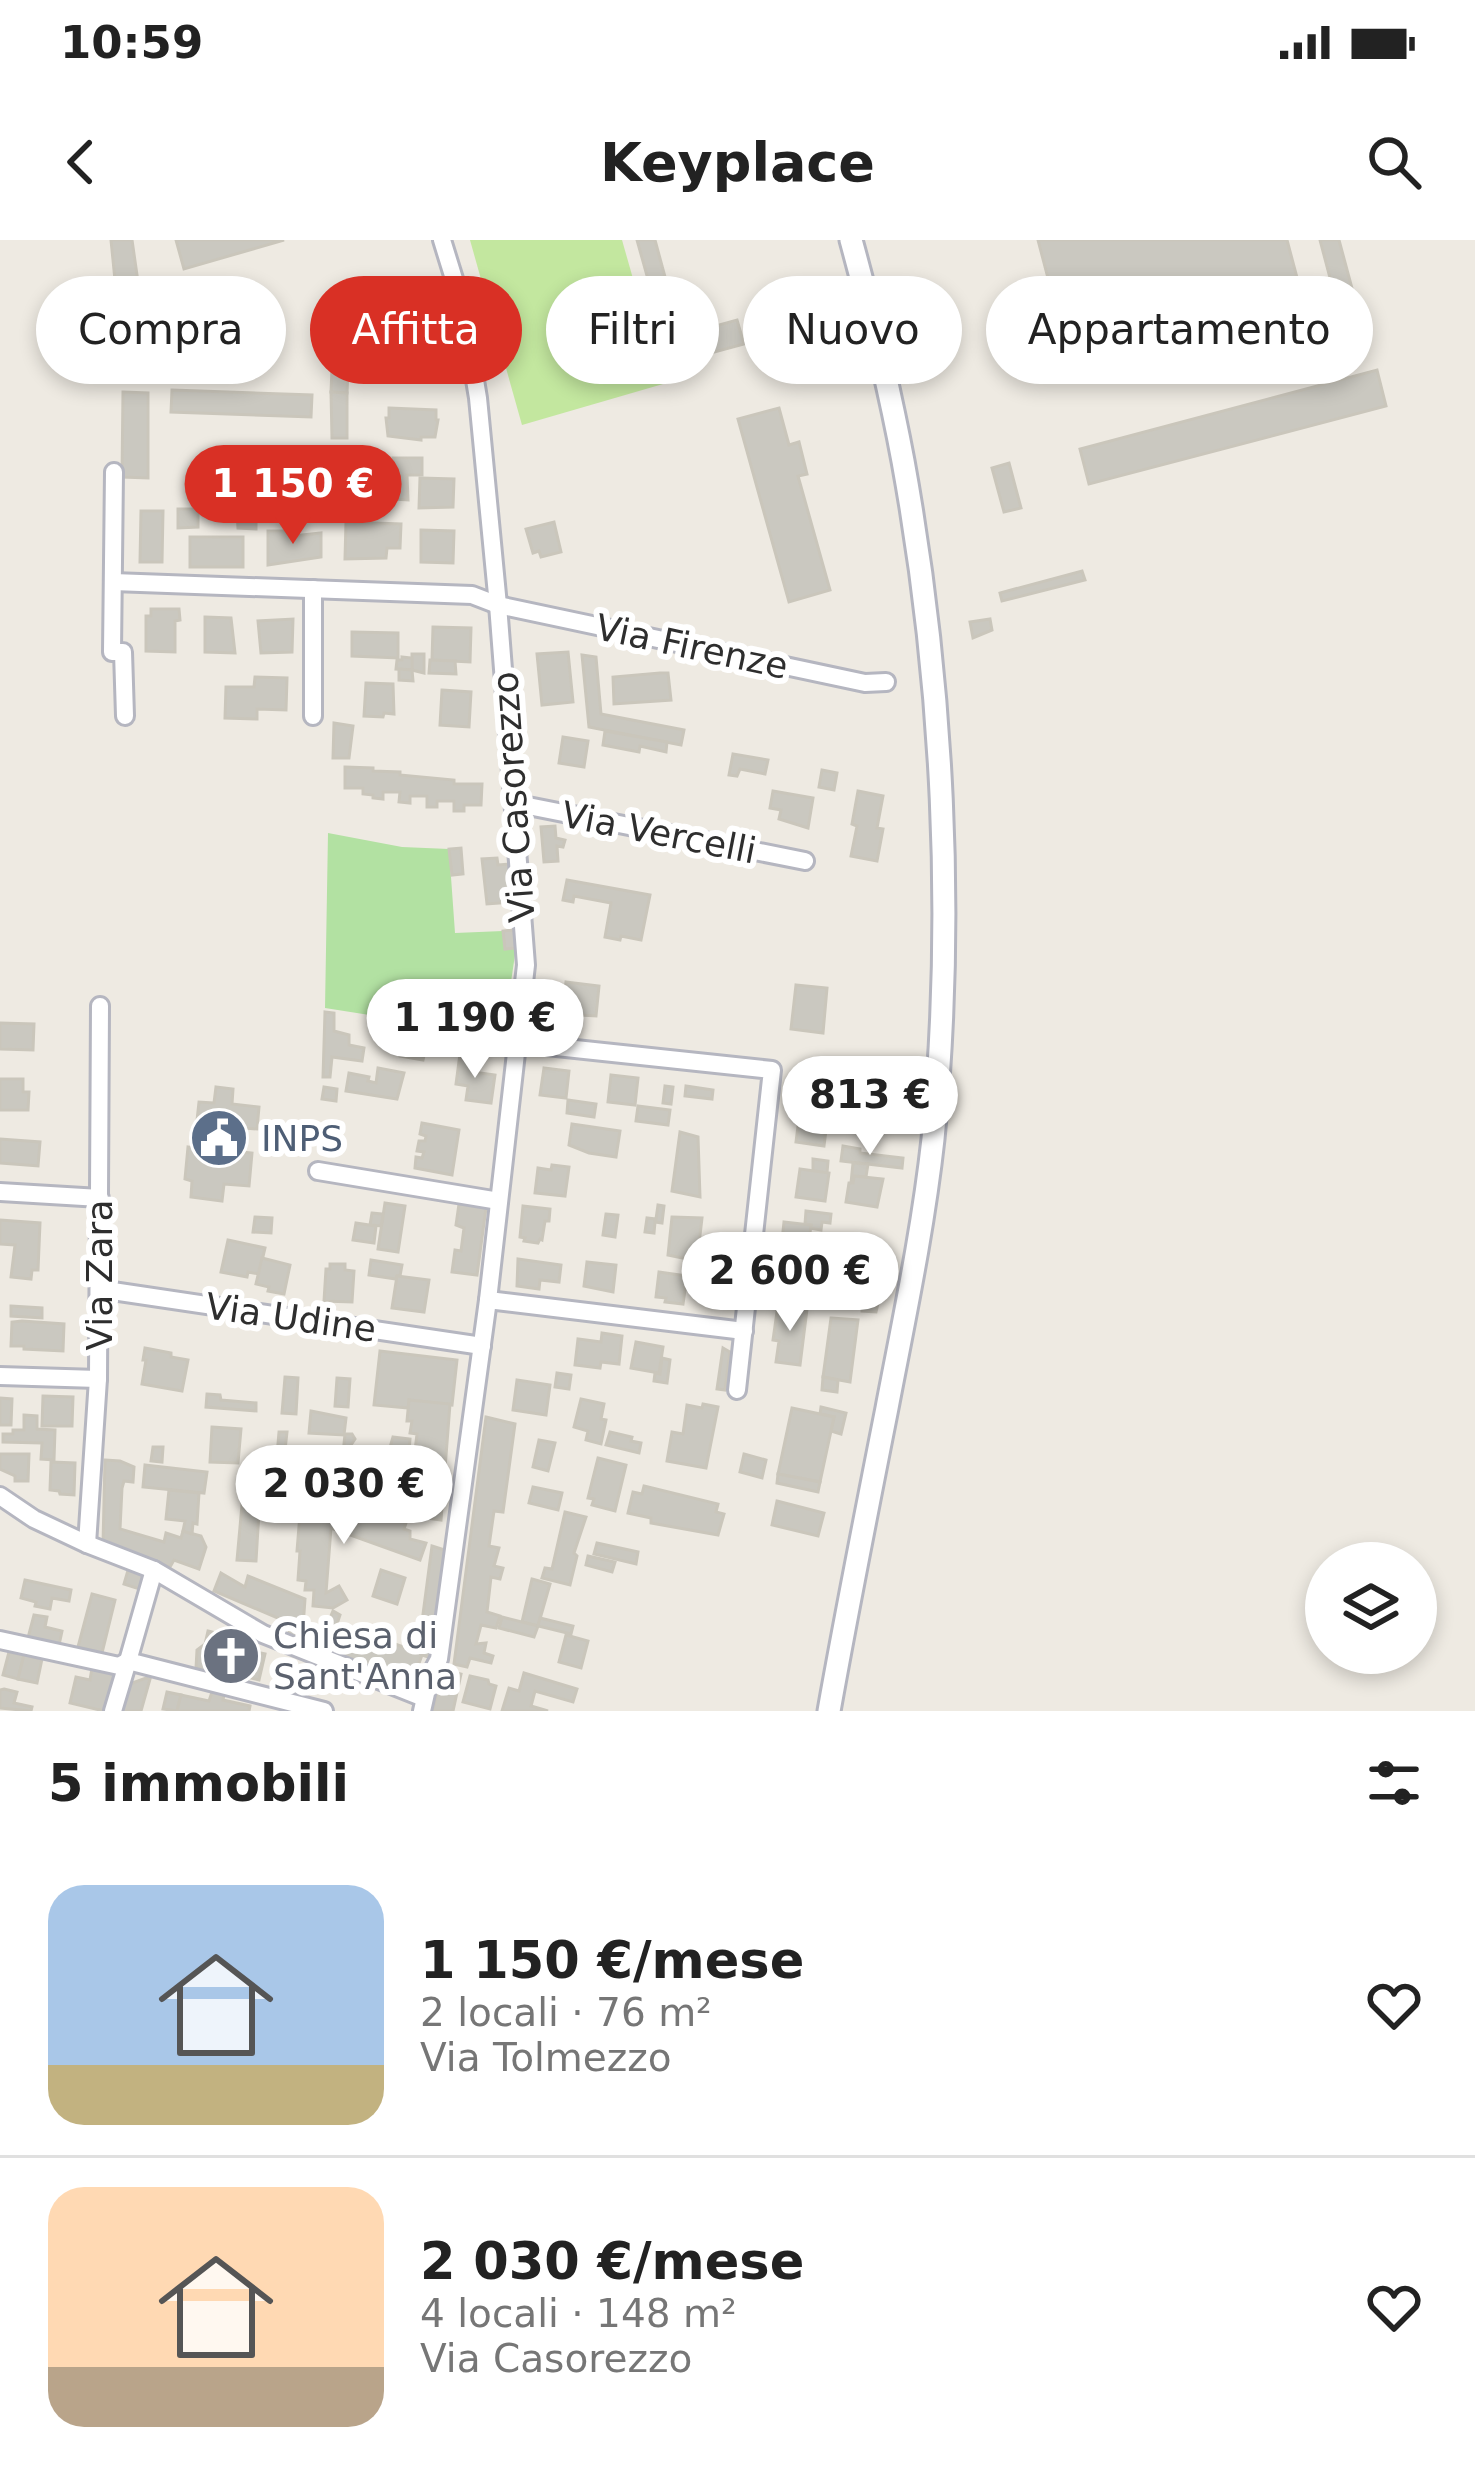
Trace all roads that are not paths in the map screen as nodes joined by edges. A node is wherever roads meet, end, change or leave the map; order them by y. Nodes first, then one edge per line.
1 (442, 240) edge
2 (851, 240) edge
3 (114, 472) dead end
4 (113, 583) junction
5 (313, 589) junction
6 (498, 605) junction
7 (886, 682) dead end
8 (125, 716) dead end
9 (313, 716) dead end
10 (513, 803) junction
11 (805, 861) dead end
12 (100, 1006) dead end
13 (518, 1043) junction
14 (318, 1172) dead end
15 (0, 1192) edge
16 (100, 1198) junction
17 (499, 1201) junction
18 (99, 1289) junction
19 (488, 1300) junction
20 (744, 1330) junction
21 (482, 1346) junction
22 (0, 1376) edge
23 (98, 1379) junction
24 (737, 1390) dead end
25 (0, 1496) edge
26 (87, 1544) junction
27 (154, 1570) junction
28 (0, 1640) edge
29 (128, 1661) junction
30 (423, 1704) edge
31 (113, 1711) edge
32 (324, 1711) edge
33 (829, 1711) edge

1 - 6 street, Via Casorezzo
2 - 33 street
3 - 4 street
4 - 5 street, Via Firenze
4 - 8 street
5 - 6 street, Via Firenze
5 - 9 street
6 - 7 street, Via Firenze
6 - 10 street, Via Casorezzo
10 - 11 street, Via Vercelli
10 - 13 street, Via Casorezzo
12 - 16 street, Via Zara
13 - 17 street, Via Casorezzo
13 - 20 street
14 - 17 street
15 - 16 street
16 - 18 street, Via Zara
17 - 19 street, Via Casorezzo
18 - 21 street, Via Udine
18 - 23 street, Via Zara
19 - 20 street
19 - 21 street, Via Casorezzo
20 - 24 street
21 - 30 street, Via Casorezzo
22 - 23 street
23 - 26 street, Via Zara
25 - 26 street
26 - 27 street
27 - 29 street
27 - 30 street
28 - 29 street
29 - 31 street
29 - 32 street

